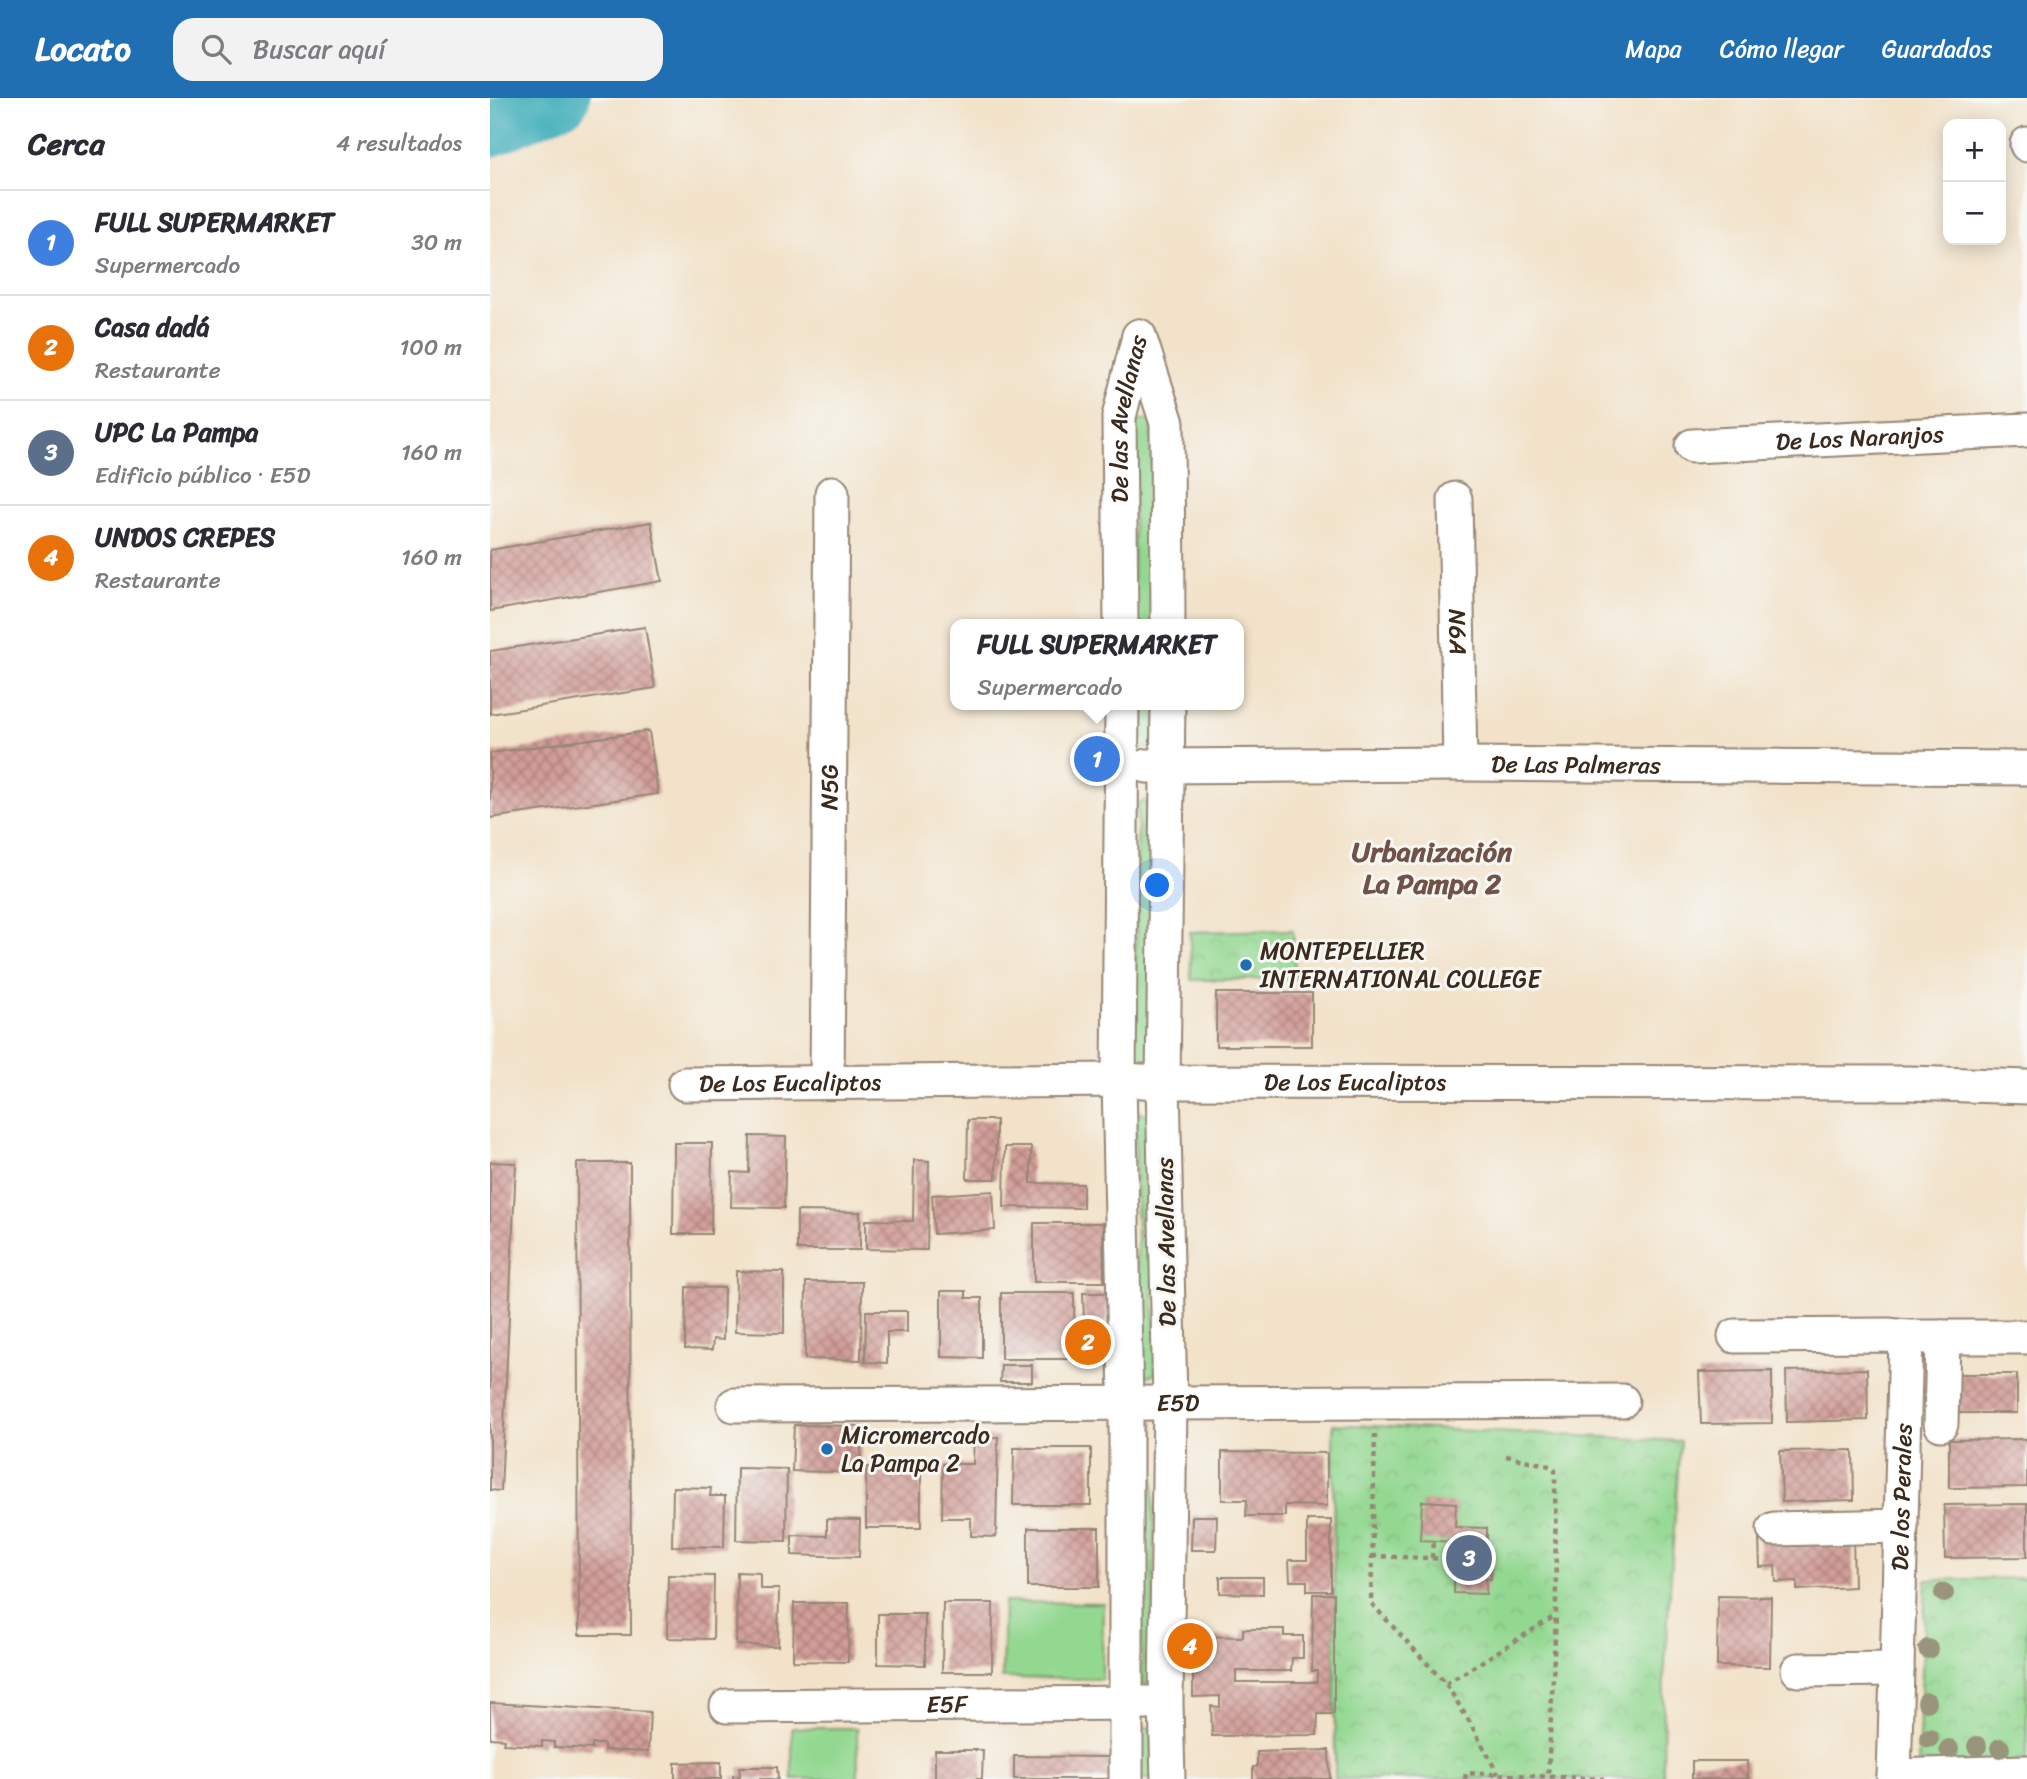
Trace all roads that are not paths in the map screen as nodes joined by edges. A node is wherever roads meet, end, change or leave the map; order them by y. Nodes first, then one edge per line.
1 (2027, 430) edge
2 (1692, 446) dead end
3 (832, 494) dead end
4 (1455, 499) dead end
5 (1121, 619) edge
6 (1168, 619) edge
7 (1122, 710) edge
8 (1168, 710) edge
9 (1460, 764) junction
10 (1169, 765) junction
11 (1123, 766) junction
12 (2027, 768) edge
13 (1119, 1080) junction
14 (827, 1081) junction
15 (1163, 1082) junction
16 (685, 1084) dead end
17 (2027, 1087) edge
18 (1735, 1336) dead end
19 (1906, 1337) junction
20 (1943, 1337) junction
21 (2027, 1337) edge
22 (1622, 1401) dead end
23 (1126, 1402) junction
24 (1170, 1402) junction
25 (734, 1405) dead end
26 (1941, 1424) dead end
27 (1901, 1526) junction
28 (1774, 1529) dead end
29 (1897, 1669) junction
30 (1798, 1670) dead end
31 (1125, 1702) junction
32 (1166, 1703) junction
33 (727, 1706) dead end
34 (2026, 1772) edge
35 (1894, 1777) edge
36 (1126, 1779) edge
37 (1168, 1779) edge

1 - 2 street, De Los Naranjos
3 - 14 street, N5G
4 - 9 street, N6A
5 - 6 street, De las Avellanas
7 - 11 street, De las Avellanas
8 - 10 street, De las Avellanas
9 - 10 street, De Las Palmeras
9 - 12 street, De Las Palmeras
10 - 11 street, De Las Palmeras
10 - 15 street, De las Avellanas
11 - 13 street, De las Avellanas
13 - 14 street, De Los Eucaliptos
13 - 15 street, De Los Eucaliptos
13 - 23 street, De las Avellanas
14 - 16 street, De Los Eucaliptos
15 - 17 street, De Los Eucaliptos
15 - 24 street, De las Avellanas
18 - 19 street
19 - 20 street
19 - 27 street, De los Perales
20 - 21 street
20 - 26 street
22 - 24 street, E5D
23 - 24 street, E5D
23 - 25 street, E5D
23 - 31 street, De las Avellanas
24 - 32 street, De las Avellanas
27 - 28 street
27 - 29 street, De los Perales
29 - 30 street
29 - 35 street, De los Perales
31 - 32 street, E5F
31 - 33 street, E5F
31 - 36 street, De las Avellanas
32 - 37 street, De las Avellanas
34 - 35 street

